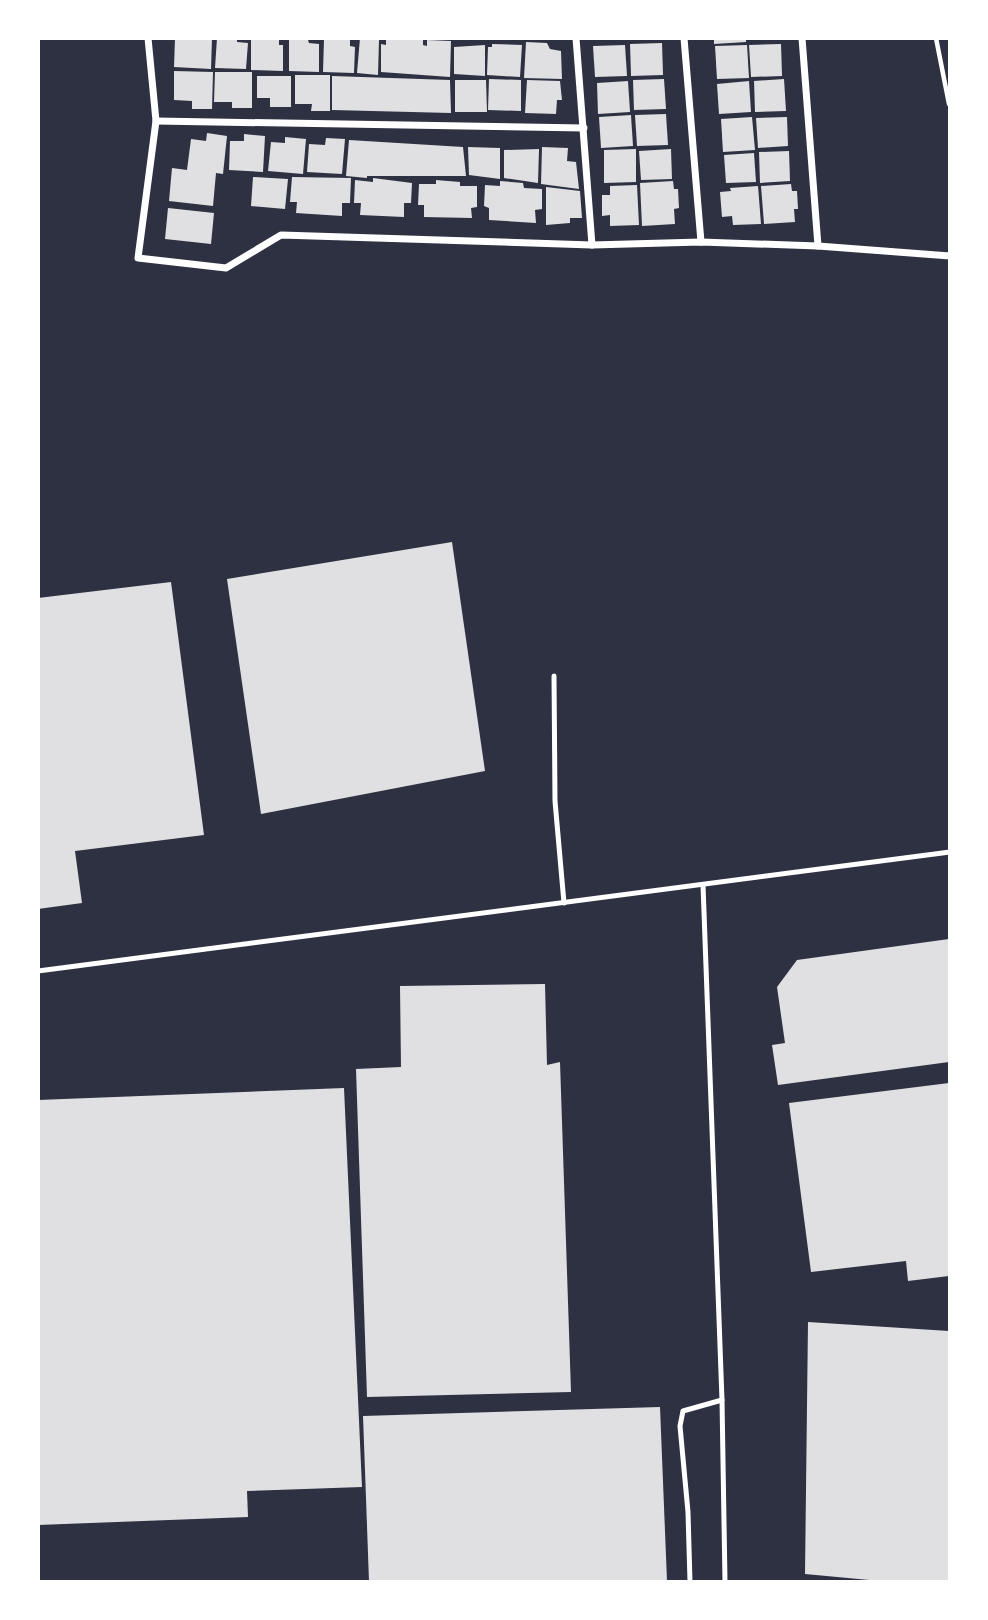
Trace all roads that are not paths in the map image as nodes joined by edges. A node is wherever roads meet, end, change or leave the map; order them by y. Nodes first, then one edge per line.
1 (148, 38) edge
2 (576, 38) edge
3 (684, 38) edge
4 (802, 38) edge
5 (156, 121) junction
6 (584, 128) junction
7 (701, 242) junction
8 (592, 245) junction
9 (818, 246) junction
10 (950, 256) edge
11 (554, 676) dead end
12 (950, 852) edge
13 (703, 885) junction
14 (564, 903) junction
15 (38, 971) edge
16 (722, 1400) junction
17 (690, 1581) edge
18 (725, 1581) edge

1 - 5 street
2 - 6 street
3 - 7 street
4 - 9 street
5 - 6 street
5 - 8 street
6 - 8 street
7 - 8 street
7 - 9 street
9 - 10 street
11 - 14 lane
12 - 13 lane
13 - 14 lane
13 - 16 lane
14 - 15 lane
16 - 17 lane
16 - 18 lane

